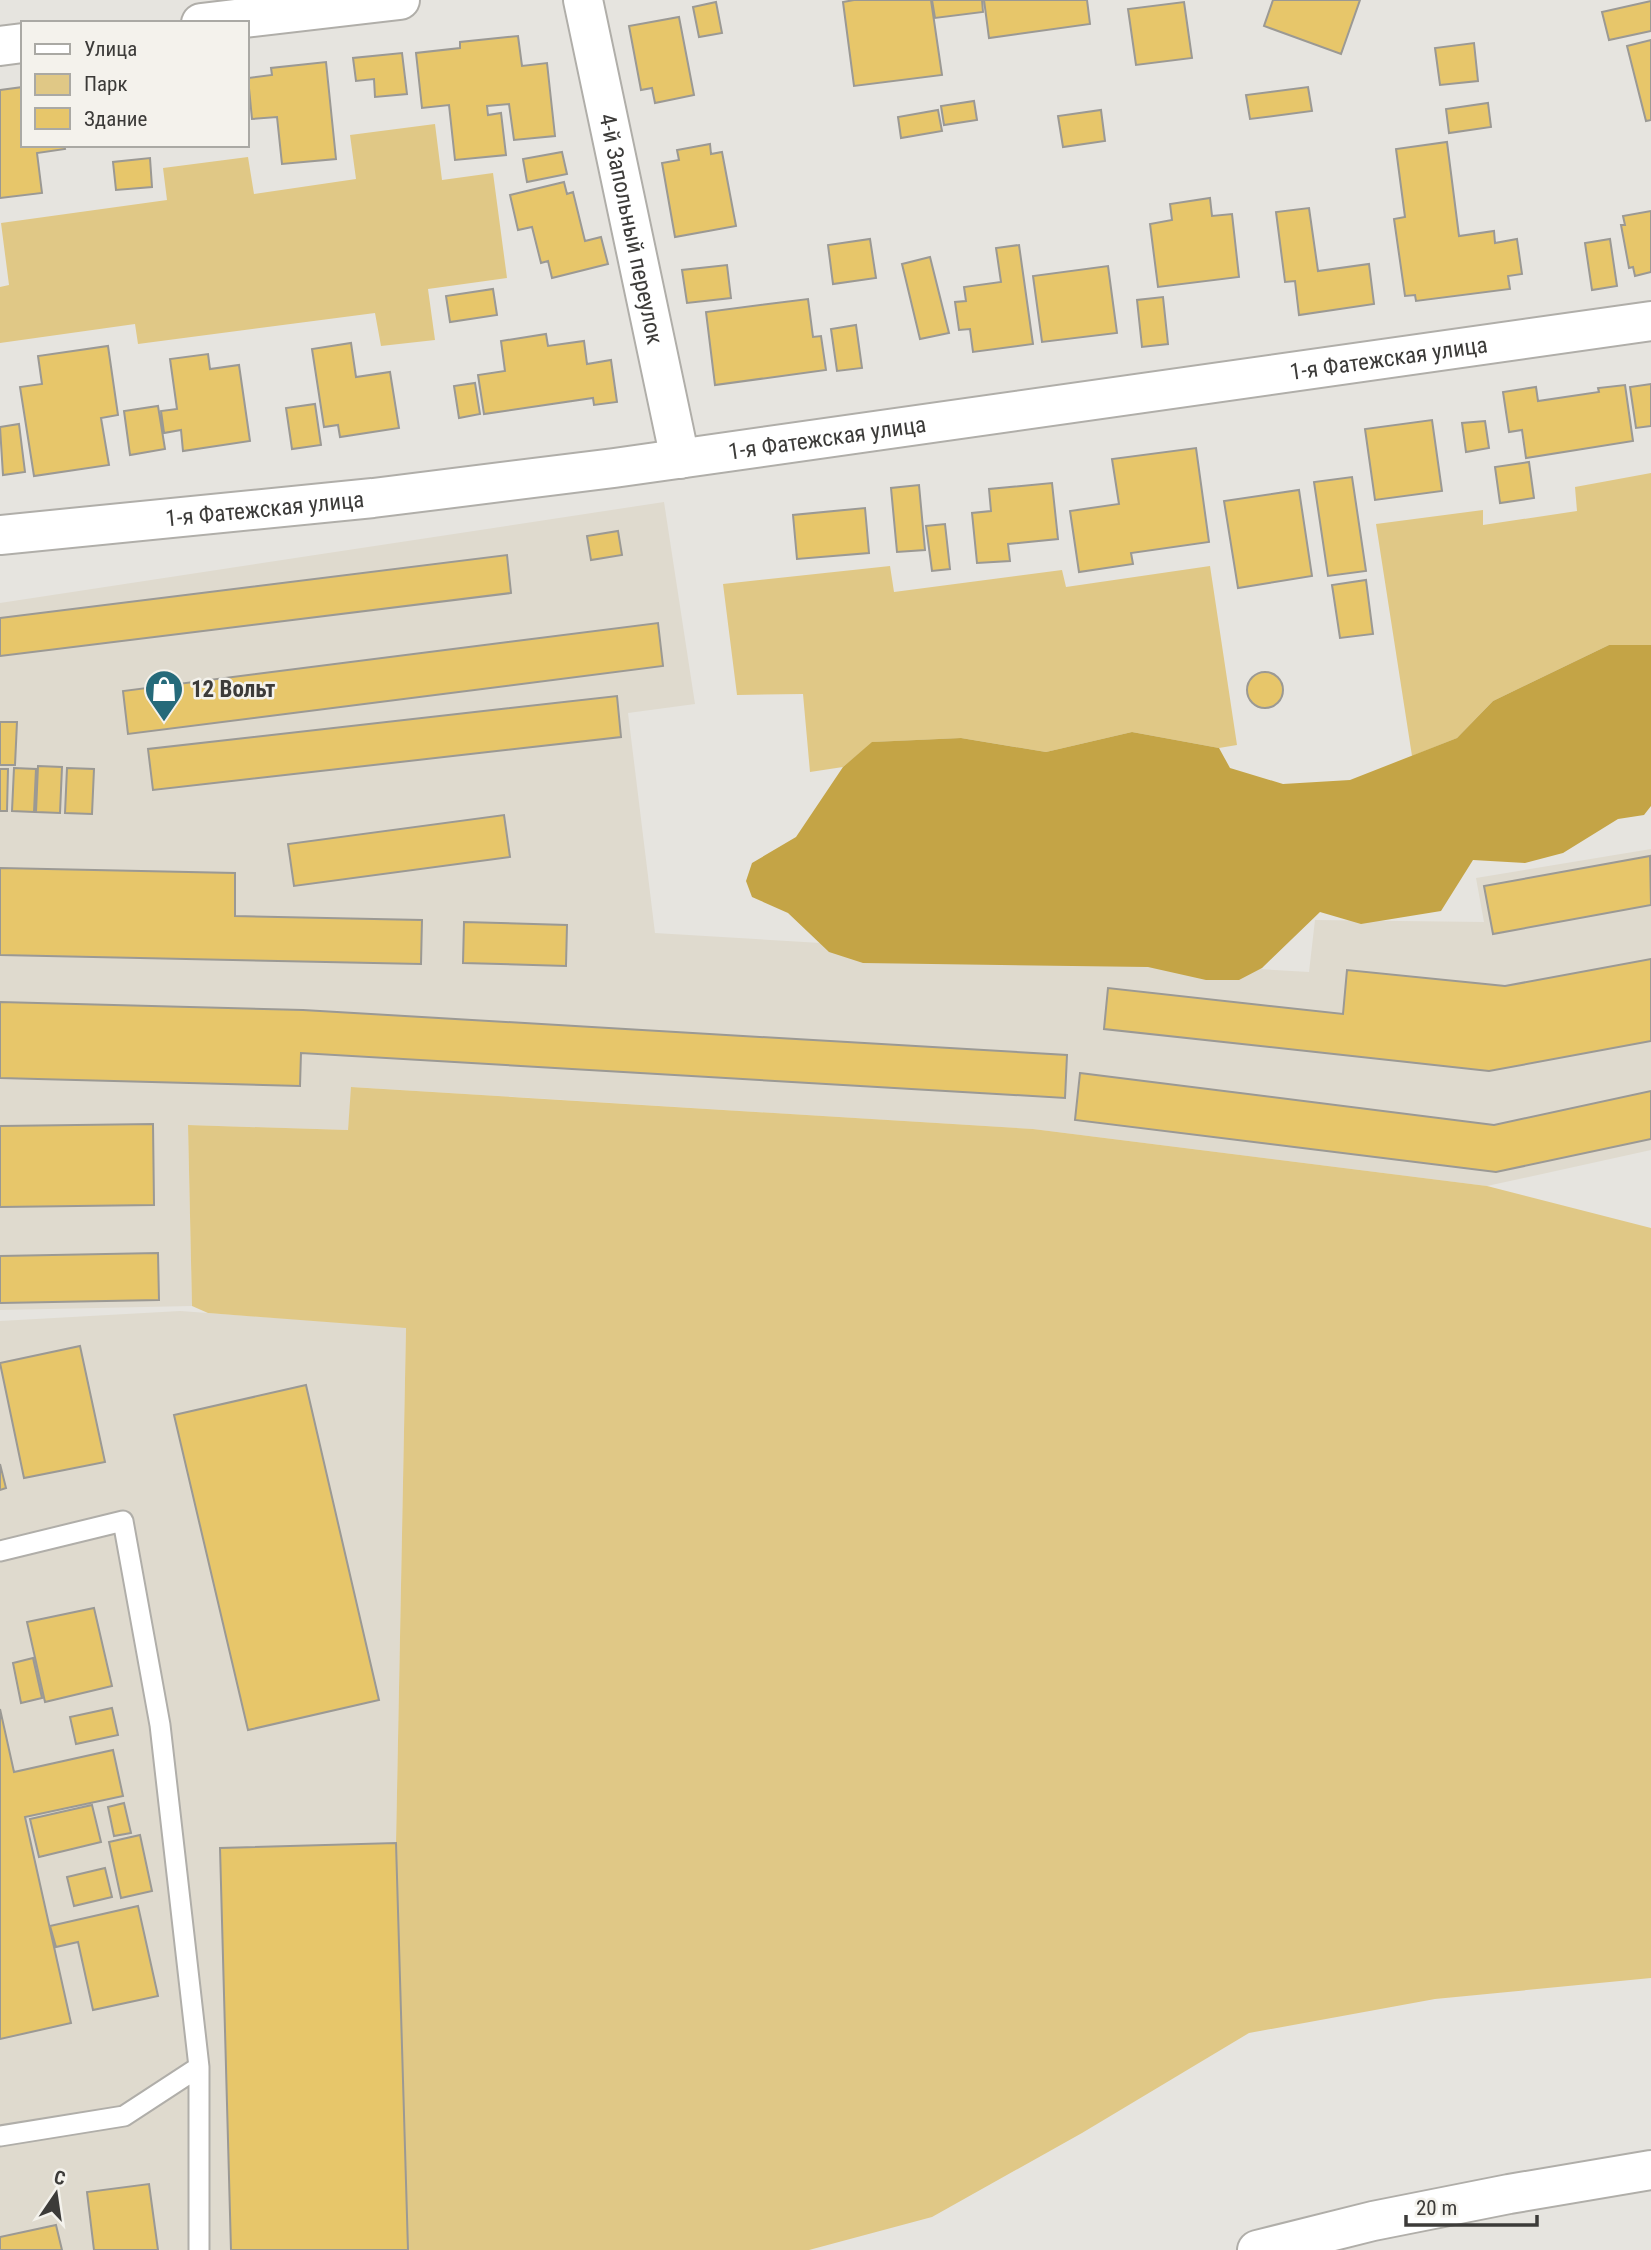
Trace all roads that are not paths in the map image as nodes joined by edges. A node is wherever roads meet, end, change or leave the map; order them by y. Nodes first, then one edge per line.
1 (400, 0) edge
2 (583, 0) edge
3 (218, 21) edge
4 (21, 43) edge
5 (0, 46) edge
6 (1651, 320) edge
7 (680, 459) junction
8 (0, 535) edge
9 (0, 1551) edge
10 (199, 2067) junction
11 (0, 2136) edge
12 (1651, 2170) edge
13 (199, 2250) edge
14 (1256, 2250) edge

1 - 3 street
2 - 7 street, 4-й Запольный переулок
4 - 5 street
6 - 7 street, 1-я Фатежская улица
7 - 8 street, 1-я Фатежская улица
9 - 10 lane
10 - 11 lane
10 - 13 lane
12 - 14 street

